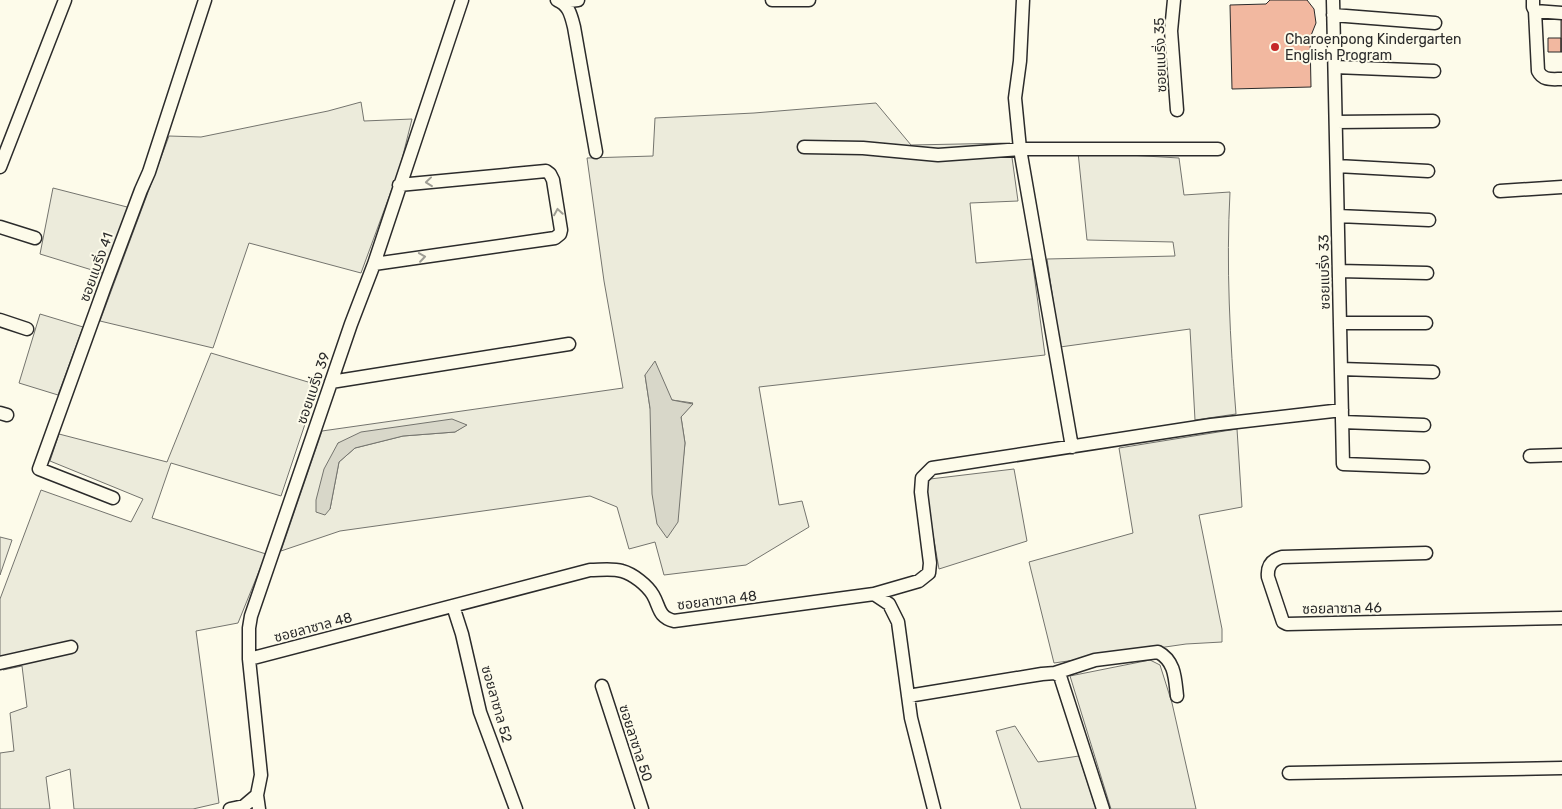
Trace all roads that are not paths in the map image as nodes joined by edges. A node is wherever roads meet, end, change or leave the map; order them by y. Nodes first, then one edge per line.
1 (65, 0) edge
2 (206, 0) edge
3 (462, 0) edge
4 (560, 0) edge
5 (578, 0) edge
6 (772, 0) edge
7 (809, 0) edge
8 (1023, 0) edge
9 (1174, 0) edge
10 (1333, 0) edge
11 (1534, 6) edge
12 (1562, 13) edge
13 (1333, 16) junction
14 (1435, 23) dead end
15 (1335, 68) junction
16 (1434, 70) dead end
17 (1562, 79) edge
18 (1177, 110) dead end
19 (1433, 121) dead end
20 (1336, 122) junction
21 (804, 147) dead end
22 (1020, 149) junction
23 (1218, 149) dead end
24 (596, 152) dead end
25 (1337, 166) junction
26 (0, 167) edge
27 (1428, 171) dead end
28 (399, 185) junction
29 (1562, 187) edge
30 (1500, 191) dead end
31 (1338, 216) junction
32 (1429, 220) dead end
33 (0, 227) edge
34 (35, 238) dead end
35 (374, 264) junction
36 (1339, 271) junction
37 (1428, 273) dead end
38 (0, 320) edge
39 (1340, 323) junction
40 (1426, 323) dead end
41 (27, 329) dead end
42 (569, 344) dead end
43 (1341, 369) junction
44 (1433, 372) dead end
45 (331, 382) junction
46 (1342, 416) junction
47 (1424, 424) dead end
48 (1072, 447) junction
49 (1562, 455) edge
50 (1530, 456) dead end
51 (1423, 467) dead end
52 (113, 498) dead end
53 (1426, 553) dead end
54 (874, 594) junction
55 (453, 606) junction
56 (1562, 618) edge
57 (71, 647) dead end
58 (249, 659) junction
59 (0, 663) edge
60 (1055, 673) junction
61 (602, 686) dead end
62 (908, 696) junction
63 (1178, 696) dead end
64 (1562, 768) edge
65 (1289, 774) dead end
66 (257, 795) junction
67 (230, 809) edge
68 (259, 809) edge
69 (516, 809) edge
70 (642, 809) edge
71 (934, 809) edge
72 (1104, 809) edge

1 - 26 street
2 - 52 street, ซอยแบริ่ง 41
3 - 28 street, ซอยแบริ่ง 39
4 - 5 street
4 - 24 street
6 - 7 street
8 - 22 street
9 - 18 street, ซอยแบริ่ง 35
10 - 13 street, ซอยแบริ่ง 33
11 - 12 street
11 - 17 street
13 - 14 street
13 - 15 street, ซอยแบริ่ง 33
15 - 16 street
15 - 20 street, ซอยแบริ่ง 33
19 - 20 street
20 - 25 street, ซอยแบริ่ง 33
21 - 22 street
22 - 23 street
22 - 48 street
25 - 27 street
25 - 31 street, ซอยแบริ่ง 33
28 - 35 street, ซอยแบริ่ง 39
35 -> 28 street
29 - 30 street
31 - 32 street
31 - 36 street, ซอยแบริ่ง 33
33 - 34 street
35 - 45 street, ซอยแบริ่ง 39
36 - 37 street
36 - 39 street, ซอยแบริ่ง 33
38 - 41 street
39 - 40 street
39 - 43 street, ซอยแบริ่ง 33
42 - 45 street
43 - 44 street
43 - 46 street, ซอยแบริ่ง 33
45 - 58 street, ซอยแบริ่ง 39
46 - 47 street
46 - 48 street
46 - 51 street, ซอยแบริ่ง 33
48 - 54 street, ซอยลาซาล 48
49 - 50 street
53 - 56 street, ซอยลาซาล 46
54 - 55 street, ซอยลาซาล 48
54 - 62 street
55 - 58 street, ซอยลาซาล 48
55 - 69 street, ซอยลาซาล 52
57 - 59 street
58 - 66 street, ซอยแบริ่ง 39
60 - 62 street
60 - 63 street
60 - 72 street
61 - 70 street, ซอยลาซาล 50
62 - 71 street
64 - 65 street
66 - 67 street
66 - 68 street, ซอยแบริ่ง 39

